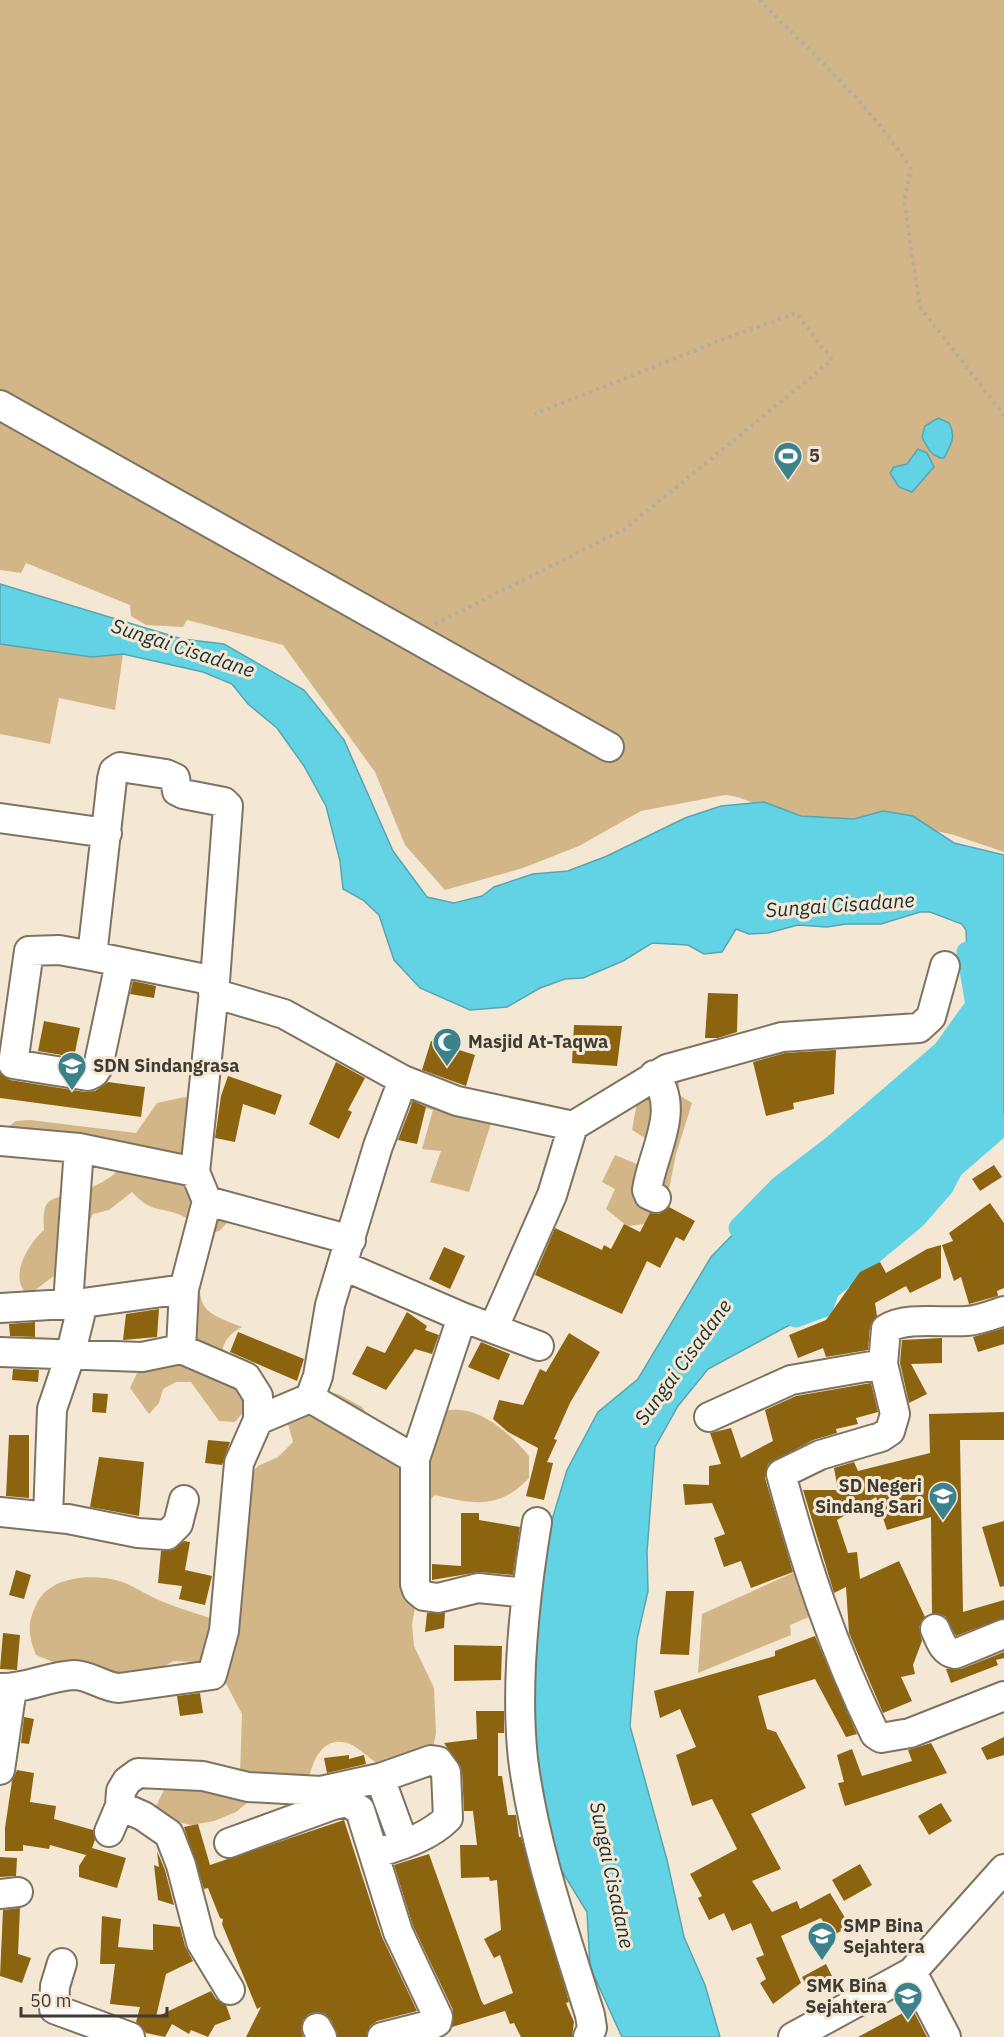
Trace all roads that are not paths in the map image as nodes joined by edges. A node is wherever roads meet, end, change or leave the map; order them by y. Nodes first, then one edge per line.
1 (0, 405) edge
2 (609, 747) dead end
3 (0, 818) edge
4 (107, 833) junction
5 (92, 956) junction
6 (120, 963) junction
7 (945, 966) dead end
8 (214, 987) junction
9 (654, 1075) junction
10 (403, 1080) junction
11 (573, 1126) junction
12 (0, 1141) edge
13 (79, 1148) junction
14 (195, 1172) junction
15 (656, 1198) dead end
16 (207, 1201) junction
17 (348, 1253) junction
18 (184, 1289) junction
19 (76, 1303) junction
20 (0, 1308) edge
21 (1004, 1311) edge
22 (462, 1317) junction
23 (494, 1328) junction
24 (539, 1346) dead end
25 (181, 1349) junction
26 (0, 1352) edge
27 (70, 1356) junction
28 (883, 1364) junction
29 (310, 1398) junction
30 (709, 1417) dead end
31 (258, 1420) junction
32 (415, 1459) junction
33 (184, 1500) dead end
34 (0, 1512) edge
35 (48, 1517) junction
36 (537, 1522) dead end
37 (527, 1593) junction
38 (935, 1629) dead end
39 (1002, 1639) edge
40 (6, 1688) edge
41 (1004, 1696) edge
42 (0, 1770) edge
43 (381, 1778) junction
44 (120, 1806) junction
45 (109, 1832) dead end
46 (229, 1844) dead end
47 (404, 1844) junction
48 (374, 1854) junction
49 (1004, 1869) edge
50 (62, 1963) dead end
51 (912, 1972) junction
52 (230, 1990) dead end
53 (130, 2037) edge
54 (382, 2037) edge
55 (588, 2037) edge
56 (793, 2037) edge
57 (946, 2037) edge

1 - 2 street
3 - 4 street
4 - 5 street
4 - 8 street
5 - 6 street
5 - 6 street
6 - 8 street
7 - 9 street
8 - 10 street
8 - 14 street
9 - 11 street
9 - 15 street
10 - 11 street
10 - 17 street
11 - 23 street
12 - 13 street
13 - 14 street
13 - 19 street
14 - 16 street
16 - 17 street
16 - 18 street
17 - 22 street
17 - 29 street
18 - 19 street
18 - 25 street
19 - 20 street
19 - 27 street
21 - 28 street
22 - 23 street
22 - 32 street
23 - 24 street
25 - 27 street
25 - 31 street
26 - 27 street
27 - 35 street
28 - 30 street
28 - 41 street
29 - 31 street
29 - 32 street
31 - 40 street
32 - 37 street
33 - 35 street
34 - 35 street
36 - 37 street
37 - 55 street
38 - 39 street
40 - 42 street
43 - 44 street
43 - 47 street
43 - 47 street
44 - 45 street
44 - 52 street
46 - 48 street
47 - 48 street
48 - 54 street
49 - 51 street
50 - 53 street
51 - 56 street
51 - 57 street

